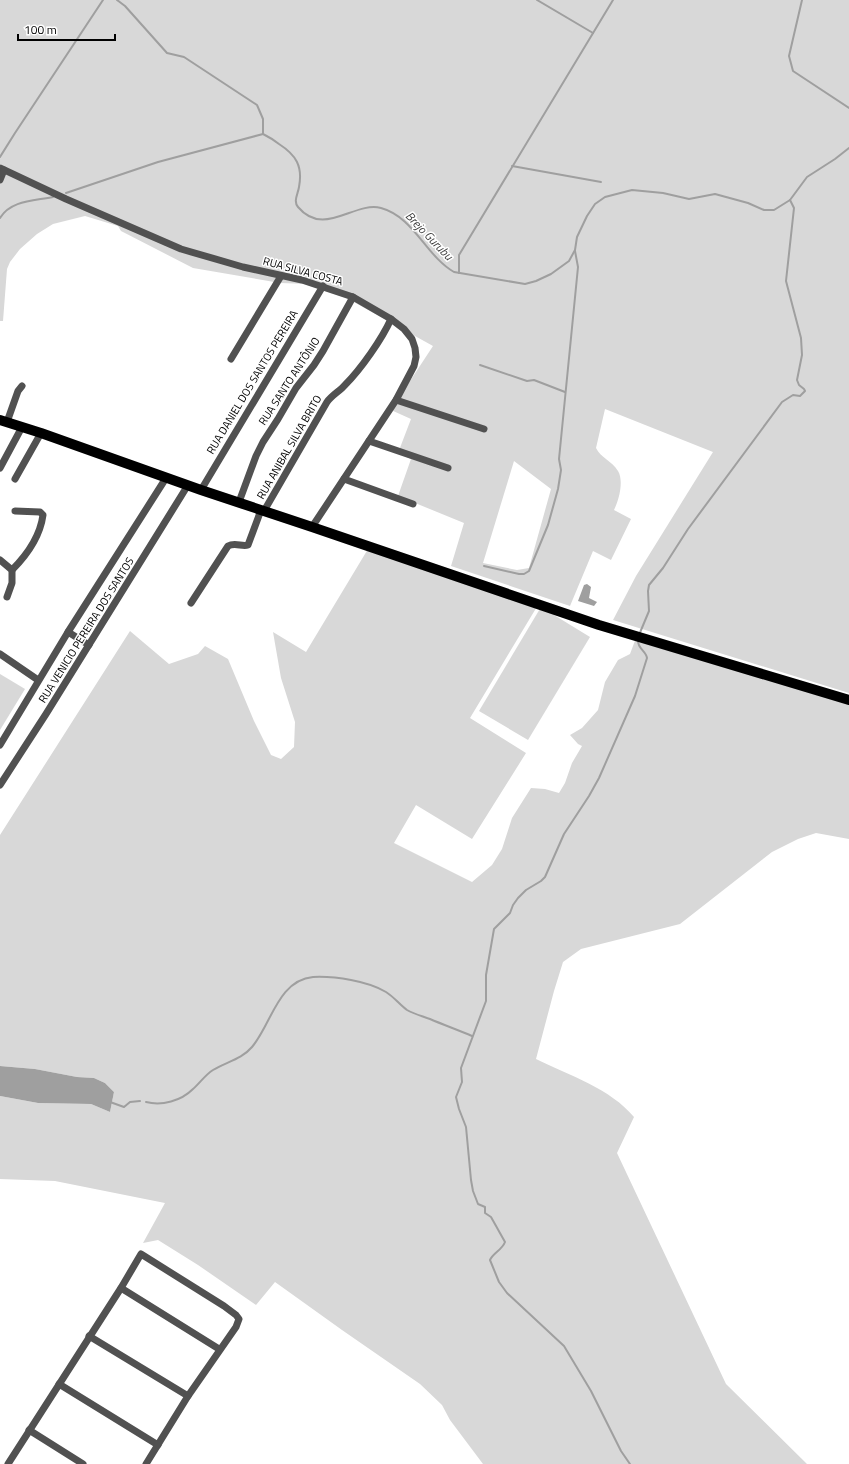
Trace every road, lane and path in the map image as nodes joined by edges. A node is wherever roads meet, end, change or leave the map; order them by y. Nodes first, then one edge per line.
1 (2, 169) edge
2 (0, 180) edge
3 (281, 276) junction
4 (323, 286) junction
5 (353, 297) junction
6 (391, 318) junction
7 (231, 359) dead end
8 (22, 386) dead end
9 (396, 400) junction
10 (4, 421) edge
11 (22, 427) junction
12 (484, 429) dead end
13 (40, 433) junction
14 (368, 441) junction
15 (0, 468) edge
16 (448, 468) dead end
17 (166, 478) junction
18 (15, 479) dead end
19 (344, 479) junction
20 (188, 486) junction
21 (201, 490) junction
22 (239, 502) junction
23 (414, 504) dead end
24 (263, 510) junction
25 (15, 511) dead end
26 (312, 527) junction
27 (0, 560) edge
28 (12, 570) junction
29 (7, 597) dead end
30 (191, 603) dead end
31 (68, 632) junction
32 (89, 645) junction
33 (0, 654) edge
34 (38, 680) junction
35 (849, 700) edge
36 (0, 745) edge
37 (0, 784) edge
38 (121, 1288) junction
39 (89, 1336) junction
40 (219, 1349) junction
41 (59, 1384) junction
42 (188, 1396) junction
43 (29, 1430) junction
44 (158, 1445) junction
45 (8, 1464) edge
46 (83, 1464) edge
47 (146, 1464) edge

1 - 2 street
1 - 3 street, RUA SILVA COSTA
3 - 4 street, RUA SILVA COSTA
3 - 7 street
4 - 5 street, RUA SILVA COSTA
4 - 21 street, RUA DANIEL DOS SANTOS PEREIRA
5 - 6 street, RUA SILVA COSTA
5 - 22 street, RUA SANTO ANTÔNIO
6 - 9 street, RUA SILVA COSTA
6 - 24 street, RUA ANIBAL SILVA BRITO
8 - 10 street
9 - 12 street
9 - 14 street, RUA SILVA COSTA
10 - 11 main road
11 - 13 main road
11 - 15 street
13 - 17 main road
13 - 18 street
14 - 16 street
14 - 19 street, RUA SILVA COSTA
17 - 20 main road
17 - 31 street
19 - 23 street
19 - 26 street, RUA SILVA COSTA
20 - 21 main road
20 - 32 street, RUA VENICIO PEREIRA DOS SANTOS
21 - 22 main road
22 - 24 main road
24 - 26 main road
24 - 30 street, RUA ANIBAL SILVA BRITO
25 - 28 street
26 - 35 main road
27 - 28 street
28 - 29 street
31 - 32 street
31 - 34 street
32 - 37 street, RUA VENICIO PEREIRA DOS SANTOS
33 - 34 street
34 - 36 street
38 - 39 street
38 - 40 street
38 - 40 street
39 - 41 street
39 - 42 street
40 - 42 street
41 - 43 street
41 - 44 street
42 - 44 street
43 - 45 street
43 - 46 street
44 - 47 street

